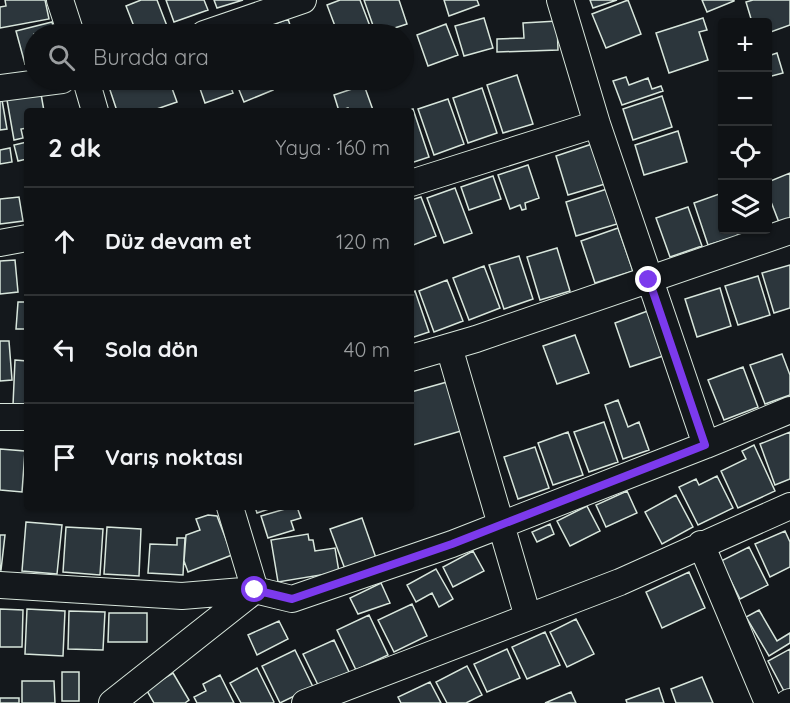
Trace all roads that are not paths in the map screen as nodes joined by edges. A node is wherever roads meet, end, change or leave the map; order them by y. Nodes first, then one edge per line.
1 (60, 0) edge
2 (303, 0) edge
3 (560, 0) edge
4 (68, 24) edge
5 (233, 24) edge
6 (24, 85) edge
7 (0, 88) edge
8 (89, 90) edge
9 (94, 108) edge
10 (597, 124) junction
11 (414, 182) edge
12 (790, 231) edge
13 (24, 239) edge
14 (0, 243) edge
15 (649, 280) junction
16 (449, 347) junction
17 (414, 357) edge
18 (790, 410) edge
19 (0, 417) edge
20 (24, 417) edge
21 (705, 445) junction
22 (790, 506) edge
23 (231, 510) edge
24 (501, 526) junction
25 (701, 544) junction
26 (0, 585) edge
27 (255, 590) junction
28 (528, 617) junction
29 (112, 703) edge
30 (305, 703) edge
31 (768, 703) edge

1 - 4 street
2 - 5 street
3 - 10 street
6 - 7 street
8 - 9 street
10 - 11 street
10 - 15 street
12 - 15 street
13 - 14 street
15 - 16 street
15 - 21 street
16 - 17 street
16 - 24 street
18 - 21 street
19 - 20 street
21 - 24 street
22 - 25 street
23 - 27 street
24 - 27 street
24 - 28 street
25 - 28 street
25 - 31 street
26 - 27 street
27 - 29 street
28 - 30 street

